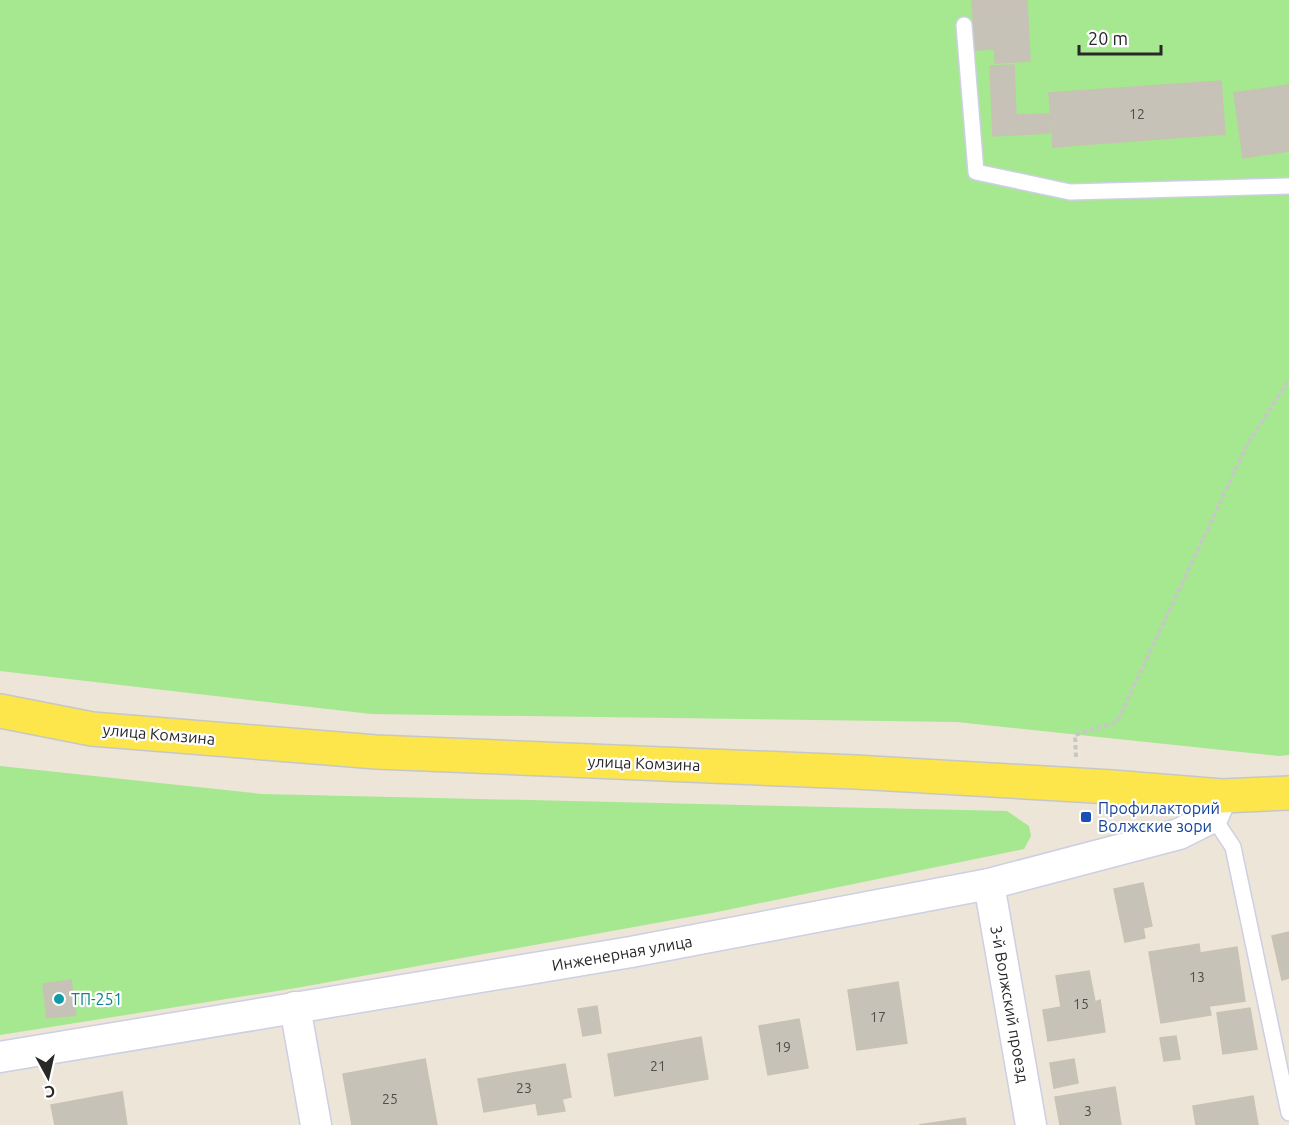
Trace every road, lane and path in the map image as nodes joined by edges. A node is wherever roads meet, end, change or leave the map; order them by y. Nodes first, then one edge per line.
1 (964, 25) dead end
2 (1289, 186) edge
3 (1289, 380) edge
4 (0, 711) edge
5 (1077, 784) junction
6 (1289, 793) edge
7 (1218, 806) junction
8 (989, 884) junction
9 (295, 1007) junction
10 (0, 1057) edge
11 (1289, 1113) edge
12 (316, 1125) edge
13 (1031, 1125) edge

1 - 2 lane
3 - 5 path
4 - 5 main road, улица Комзина
5 - 7 main road, улица Комзина
6 - 7 main road, улица Комзина
7 - 8 street, Инженерная улица
7 - 11 lane
8 - 9 street, Инженерная улица
8 - 13 street, 3-й Волжский проезд
9 - 10 street, Инженерная улица
9 - 12 street

